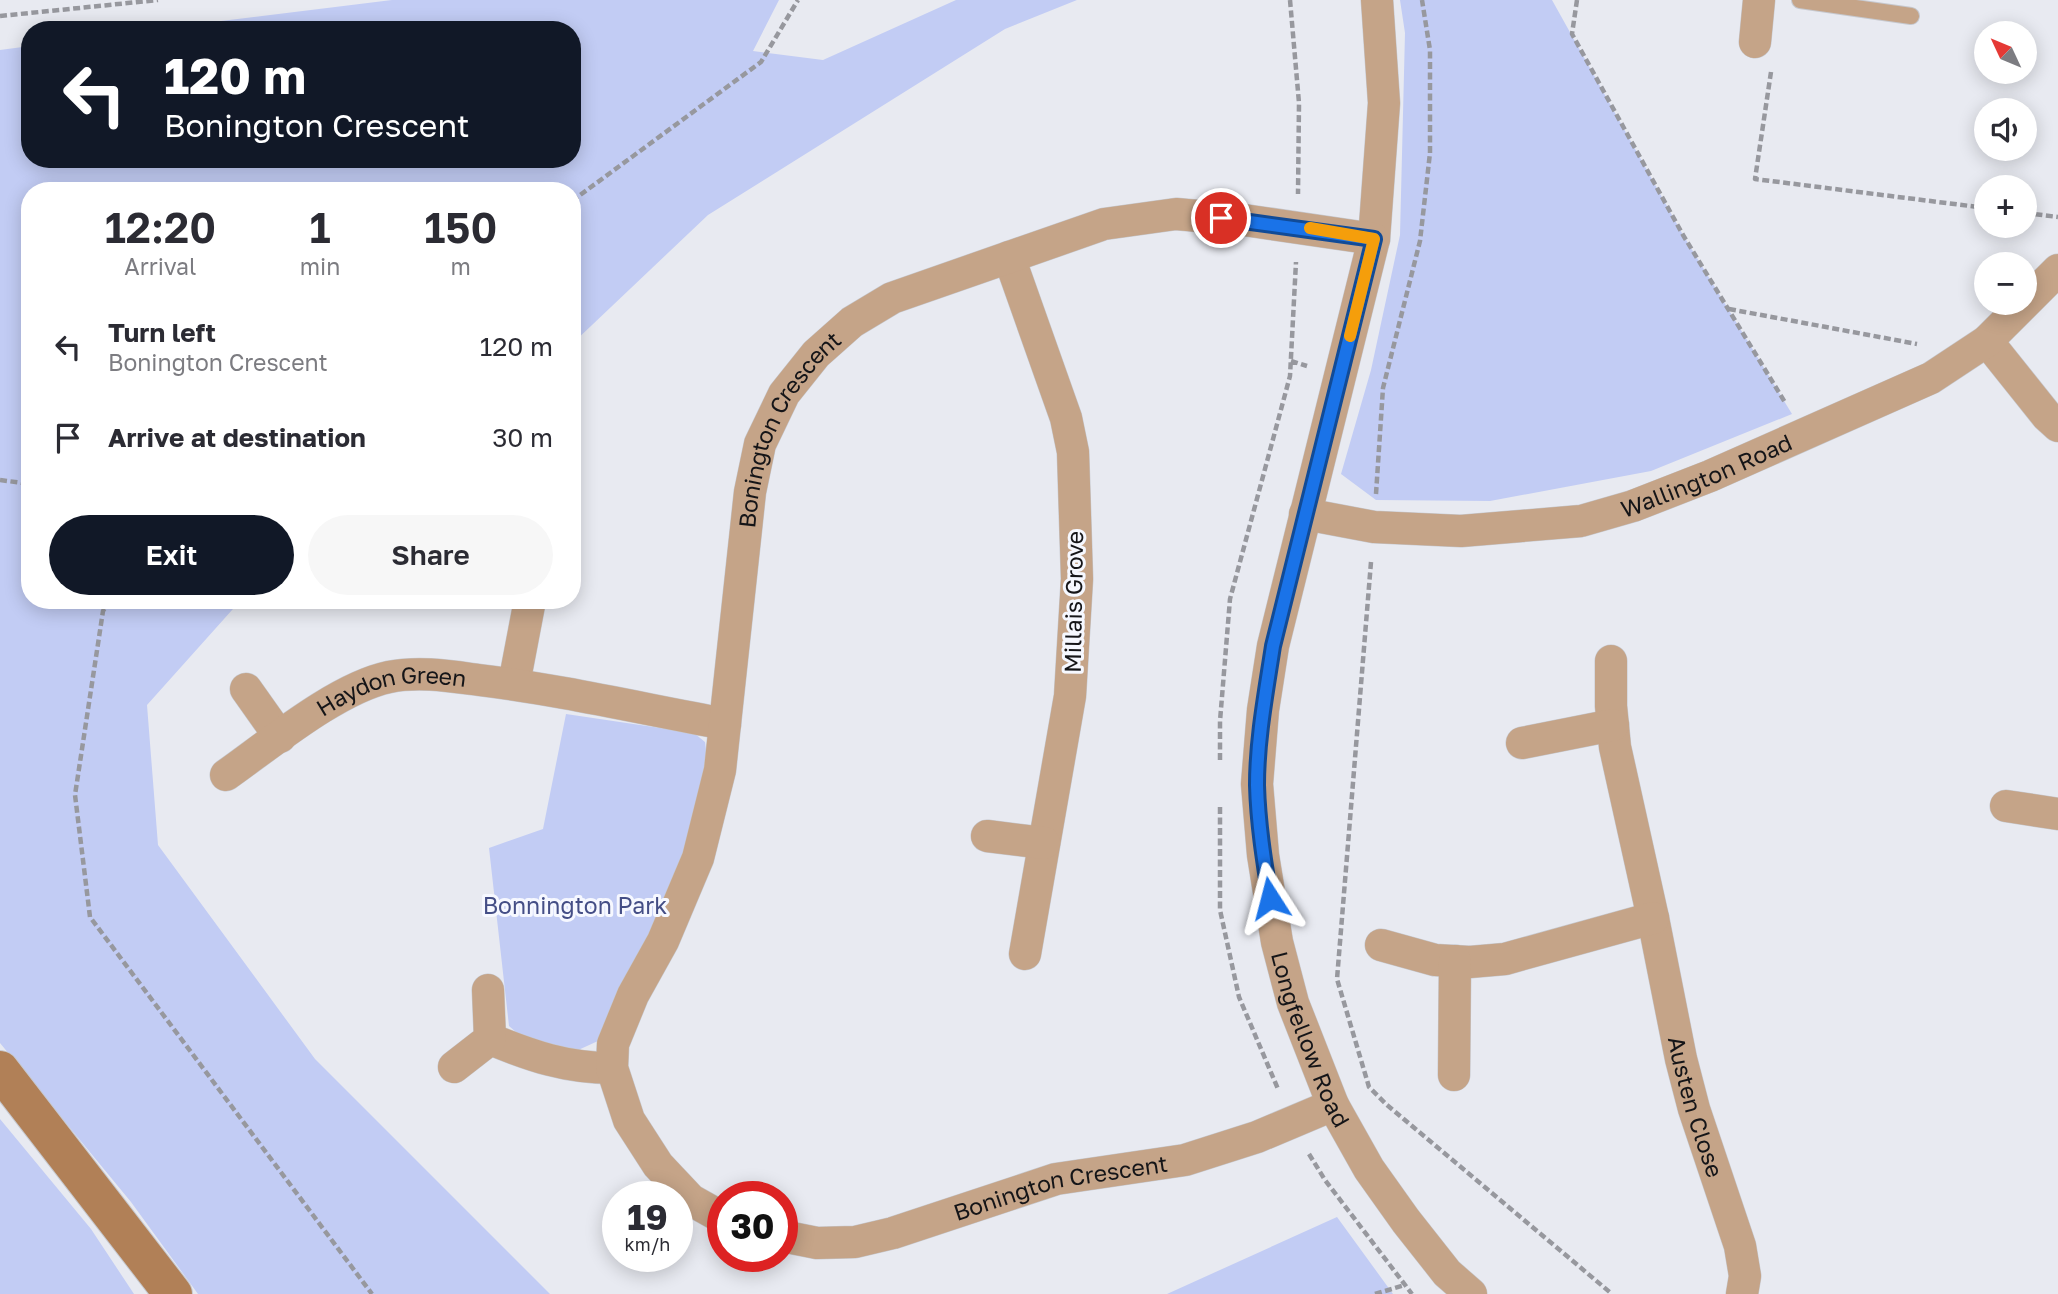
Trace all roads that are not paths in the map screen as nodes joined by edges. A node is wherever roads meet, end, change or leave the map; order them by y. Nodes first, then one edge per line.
1 (1377, 0) edge
2 (1759, 0) edge
3 (1800, 0) edge
4 (1911, 16) dead end
5 (1755, 42) road end
6 (1374, 239) junction
7 (1009, 257) junction
8 (2058, 271) edge
9 (1978, 348) junction
10 (2058, 426) edge
11 (1305, 514) junction
12 (528, 609) edge
13 (1611, 661) dead end
14 (514, 684) junction
15 (246, 689) dead end
16 (725, 724) junction
17 (1613, 725) junction
18 (280, 737) junction
19 (1522, 743) dead end
20 (226, 775) dead end
21 (2006, 806) dead end
22 (2058, 811) edge
23 (987, 836) dead end
24 (1044, 843) junction
25 (1653, 918) junction
26 (1381, 945) dead end
27 (1025, 954) dead end
28 (1455, 961) junction
29 (488, 990) dead end
30 (490, 1039) junction
31 (454, 1067) dead end
32 (612, 1068) junction
33 (0, 1070) edge
34 (1454, 1075) dead end
35 (1332, 1105) junction
36 (707, 1209) edge
37 (798, 1239) edge
38 (173, 1294) edge
39 (1471, 1294) edge
40 (1742, 1294) edge

1 - 6 street, Longfellow Road
2 - 5 street
3 - 4 lane
6 - 7 street, Bonington Crescent
6 - 11 street, Longfellow Road
7 - 16 street, Bonington Crescent
7 - 24 street, Millais Grove
8 - 9 street, Wallington Road
9 - 10 street
9 - 11 street, Wallington Road
11 - 35 street, Longfellow Road
12 - 14 street
13 - 17 street, Austen Close
14 - 16 street, Haydon Green
14 - 18 street, Haydon Green
15 - 18 street
16 - 32 street, Bonington Crescent
17 - 19 street
17 - 25 street, Austen Close
18 - 20 street, Haydon Green
21 - 22 street
23 - 24 street
24 - 27 street, Millais Grove
25 - 28 street
25 - 40 street, Austen Close
26 - 28 street
28 - 34 street
29 - 30 street
30 - 31 street
30 - 32 street
32 - 36 street, Bonington Crescent
33 - 38 street
35 - 37 street, Bonington Crescent
35 - 39 street, Longfellow Road

